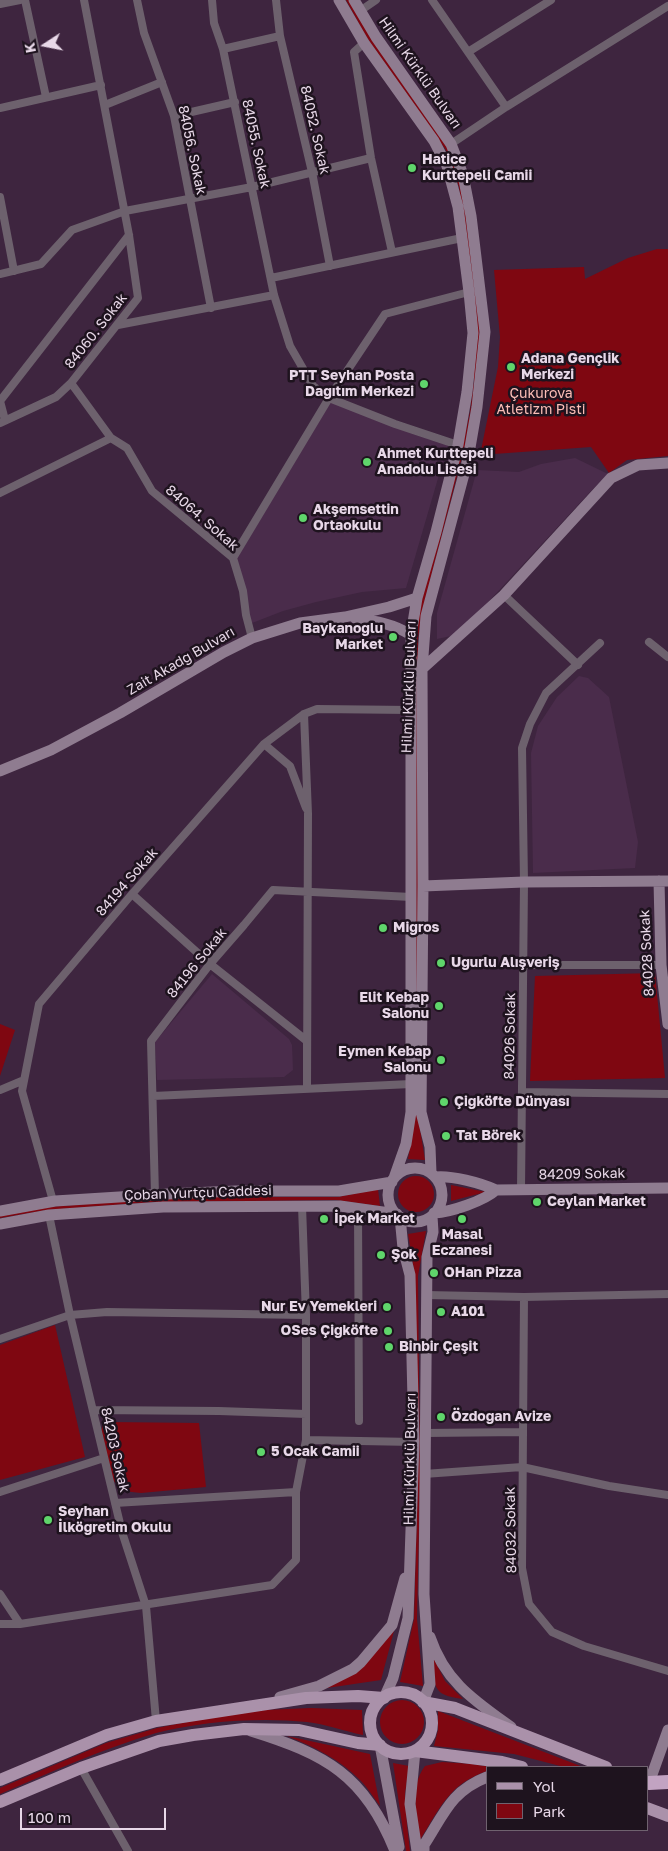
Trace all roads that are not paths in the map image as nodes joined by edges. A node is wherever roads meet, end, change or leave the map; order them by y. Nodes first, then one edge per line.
1 (20, 0) edge
2 (25, 0) edge
3 (84, 0) edge
4 (137, 0) edge
5 (212, 0) edge
6 (276, 0) edge
7 (339, 0) edge
8 (354, 0) edge
9 (376, 0) edge
10 (551, 0) edge
11 (434, 1) edge
12 (0, 4) edge
13 (668, 6) edge
14 (360, 11) junction
15 (280, 36) junction
16 (364, 43) junction
17 (223, 49) junction
18 (468, 52) junction
19 (162, 82) junction
20 (101, 86) junction
21 (46, 97) junction
22 (235, 102) junction
23 (105, 105) junction
24 (506, 107) junction
25 (0, 108) edge
26 (174, 116) junction
27 (451, 144) junction
28 (371, 158) junction
29 (312, 172) junction
30 (252, 187) junction
31 (0, 198) edge
32 (190, 199) junction
33 (125, 211) junction
34 (4, 235) edge
35 (129, 235) junction
36 (462, 238) junction
37 (392, 252) junction
38 (330, 266) junction
39 (14, 271) junction
40 (0, 274) edge
41 (271, 278) junction
42 (469, 292) junction
43 (274, 295) junction
44 (212, 308) junction
45 (118, 325) junction
46 (71, 383) junction
47 (329, 398) junction
48 (3, 422) edge
49 (111, 438) junction
50 (458, 445) junction
51 (668, 463) edge
52 (0, 493) edge
53 (233, 558) junction
54 (504, 595) junction
55 (417, 598) junction
56 (345, 617) junction
57 (411, 635) junction
58 (252, 638) junction
59 (649, 642) dead end
60 (600, 643) dead end
61 (668, 656) edge
62 (578, 665) junction
63 (422, 669) junction
64 (411, 710) junction
65 (304, 714) junction
66 (264, 744) junction
67 (0, 771) edge
68 (308, 814) junction
69 (664, 881) edge
70 (524, 882) junction
71 (423, 886) junction
72 (307, 891) junction
73 (132, 894) junction
74 (412, 896) junction
75 (210, 964) junction
76 (523, 965) junction
77 (661, 965) junction
78 (668, 1024) edge
79 (24, 1080) junction
80 (411, 1084) junction
81 (307, 1088) junction
82 (0, 1090) edge
83 (522, 1092) junction
84 (668, 1094) edge
85 (153, 1096) junction
86 (433, 1175) junction
87 (393, 1180) junction
88 (668, 1188) edge
89 (496, 1190) junction
90 (521, 1190) junction
91 (156, 1195) junction
92 (53, 1201) junction
93 (302, 1206) junction
94 (358, 1210) junction
95 (0, 1211) edge
96 (49, 1215) junction
97 (433, 1215) junction
98 (398, 1216) junction
99 (0, 1224) edge
100 (668, 1294) edge
101 (426, 1295) junction
102 (524, 1297) junction
103 (306, 1314) junction
104 (70, 1315) junction
105 (0, 1340) edge
106 (93, 1410) junction
107 (306, 1414) junction
108 (358, 1421) dead end
109 (523, 1432) junction
110 (425, 1433) junction
111 (306, 1440) junction
112 (414, 1442) junction
113 (104, 1458) junction
114 (522, 1467) junction
115 (424, 1474) junction
116 (0, 1492) edge
117 (296, 1492) junction
118 (668, 1495) edge
119 (115, 1502) junction
120 (410, 1559) junction
121 (0, 1594) edge
122 (146, 1606) junction
123 (425, 1619) junction
124 (0, 1624) edge
125 (20, 1624) junction
126 (668, 1672) edge
127 (384, 1698) junction
128 (423, 1702) junction
129 (242, 1706) junction
130 (156, 1721) junction
131 (244, 1729) junction
132 (668, 1730) edge
133 (519, 1732) junction
134 (380, 1745) junction
135 (415, 1751) junction
136 (518, 1766) edge
137 (604, 1766) edge
138 (81, 1768) junction
139 (486, 1777) edge
140 (0, 1780) edge
141 (668, 1782) edge
142 (648, 1783) edge
143 (668, 1791) edge
144 (0, 1802) edge
145 (648, 1808) edge
146 (668, 1816) edge
147 (128, 1851) edge
148 (395, 1851) edge
149 (400, 1851) edge
150 (417, 1851) edge
151 (424, 1851) edge

1 - 12 street
2 - 21 street
3 - 20 street, 84060. Sokak
4 - 19 street, 84056. Sokak
5 - 17 street, 84055. Sokak
6 - 15 street, 84052. Sokak
7 - 16 main road, Hilmi Kürklü Bulvarı
8 - 14 main road, Hilmi Kürklü Bulvarı
9 - 14 street
10 - 18 street
11 - 18 street
13 - 24 street
14 - 27 main road, Hilmi Kürklü Bulvarı
15 - 17 street
15 - 29 street, 84052. Sokak
16 - 28 street
16 - 36 main road, Hilmi Kürklü Bulvarı
17 - 22 street, 84055. Sokak
18 - 24 street
19 - 23 street
19 - 26 street, 84056. Sokak
20 - 21 street
20 - 23 street, 84060. Sokak
21 - 25 street
22 - 26 street
22 - 30 street, 84055. Sokak
23 - 33 street, 84060. Sokak
24 - 27 street
26 - 32 street, 84056. Sokak
27 - 63 main road, Hilmi Kürklü Bulvarı
28 - 29 street
28 - 37 street
29 - 30 street
29 - 38 street, 84052. Sokak
30 - 32 street
30 - 41 street, 84055. Sokak
31 - 34 street
32 - 33 street
32 - 44 street, 84056. Sokak
33 - 35 street, 84060. Sokak
33 - 39 street
34 - 39 street
35 - 45 street, 84060. Sokak
35 - 48 street
36 - 37 street
36 - 42 main road, Hilmi Kürklü Bulvarı
37 - 38 street
38 - 41 street
39 - 40 street
41 - 43 street, 84055. Sokak
42 - 47 street
42 - 50 main road, Hilmi Kürklü Bulvarı
43 - 44 street
43 - 47 street, 84055. Sokak
44 - 45 street
45 - 46 street, 84060. Sokak
46 - 48 street, 84060. Sokak
46 - 49 street, 84064. Sokak
47 - 50 street, 84055. Sokak
47 - 53 street
49 - 52 street
49 - 53 street, 84064. Sokak
50 - 55 main road, Hilmi Kürklü Bulvarı
51 - 54 main road
53 - 58 street, 84064. Sokak
54 - 62 street
54 - 63 main road
55 - 56 main road, Zait Akadğ Bulvarı
55 - 57 main road, Hilmi Kürklü Bulvarı
56 - 57 main road
56 - 58 main road, Zait Akadğ Bulvarı
57 - 64 main road, Hilmi Kürklü Bulvarı
58 - 67 main road, Zait Akadğ Bulvarı
59 - 61 street
60 - 62 street, 84026 Sokak
62 - 70 street, 84026 Sokak
63 - 71 main road, Hilmi Kürklü Bulvarı
64 - 65 street, 84194 Sokak
64 - 74 main road, Hilmi Kürklü Bulvarı
65 - 66 street, 84194 Sokak
65 - 68 street
66 - 68 street
66 - 73 street, 84194 Sokak
68 - 72 street
69 - 70 main road
69 - 77 main road, 84028 Sokak
70 - 71 main road
70 - 76 street, 84026 Sokak
71 - 86 main road, Hilmi Kürklü Bulvarı
72 - 74 street, 84196 Sokak
72 - 75 street, 84196 Sokak
72 - 81 street
73 - 75 street
73 - 79 street, 84194 Sokak
74 - 80 main road, Hilmi Kürklü Bulvarı
75 - 81 street
75 - 85 street, 84196 Sokak
76 - 77 street
76 - 83 street, 84026 Sokak
77 - 78 main road, 84028 Sokak
79 - 82 street
79 - 92 street, 84194 Sokak
80 - 81 street
80 - 87 main road, Hilmi Kürklü Bulvarı
81 - 85 street
83 - 84 street
83 - 90 street, 84026 Sokak
85 - 91 street, 84196 Sokak
86 - 87 main road
86 - 89 main road
86 - 97 main road
87 - 91 main road, Çoban Yurtçu Caddesi
87 - 98 main road
88 - 90 main road, 84209 Sokak
89 - 90 main road, 84209 Sokak
89 - 97 main road
91 - 92 main road, Çoban Yurtçu Caddesi
92 - 95 main road, Çoban Yurtçu Caddesi
93 - 94 main road, Çoban Yurtçu Caddesi
93 - 96 main road, Çoban Yurtçu Caddesi
93 - 103 street
94 - 98 main road, Çoban Yurtçu Caddesi
94 - 108 street
96 - 99 main road, Çoban Yurtçu Caddesi
96 - 104 street, 84203 Sokak
97 - 98 main road
97 - 101 main road, Hilmi Kürklü Bulvarı
98 - 112 main road, Hilmi Kürklü Bulvarı
100 - 102 street
101 - 102 street
101 - 110 main road, Hilmi Kürklü Bulvarı
102 - 109 street, 84032 Sokak
103 - 104 street
103 - 107 street
104 - 105 street
104 - 106 street, 84203 Sokak
106 - 107 street
106 - 113 street, 84203 Sokak
107 - 111 street
109 - 110 street
109 - 114 street, 84032 Sokak
110 - 115 main road, Hilmi Kürklü Bulvarı
111 - 112 street
111 - 117 street
112 - 120 main road, Hilmi Kürklü Bulvarı
113 - 116 street
113 - 119 street, 84203 Sokak
114 - 115 street
114 - 118 street
114 - 126 street, 84032 Sokak
115 - 123 main road, Hilmi Kürklü Bulvarı
117 - 119 street
117 - 122 street
119 - 122 street, 84203 Sokak
120 - 127 main road, Hilmi Kürklü Bulvarı
120 - 129 main road
121 - 125 street
122 - 125 street
122 - 130 street, 84203 Sokak
123 - 128 main road, Hilmi Kürklü Bulvarı
123 - 133 main road
124 - 125 street
127 - 128 main road
127 - 129 main road
127 - 134 main road
128 - 133 main road
128 - 135 main road
129 - 130 main road
130 - 140 main road
131 - 134 main road
131 - 138 main road
131 - 148 main road
132 - 142 main road
133 - 137 main road
134 - 135 main road
134 - 149 main road
135 - 136 main road
135 - 150 main road
138 - 144 main road
138 - 147 street
139 - 151 main road
141 - 142 highway
142 - 143 main road
145 - 146 main road

